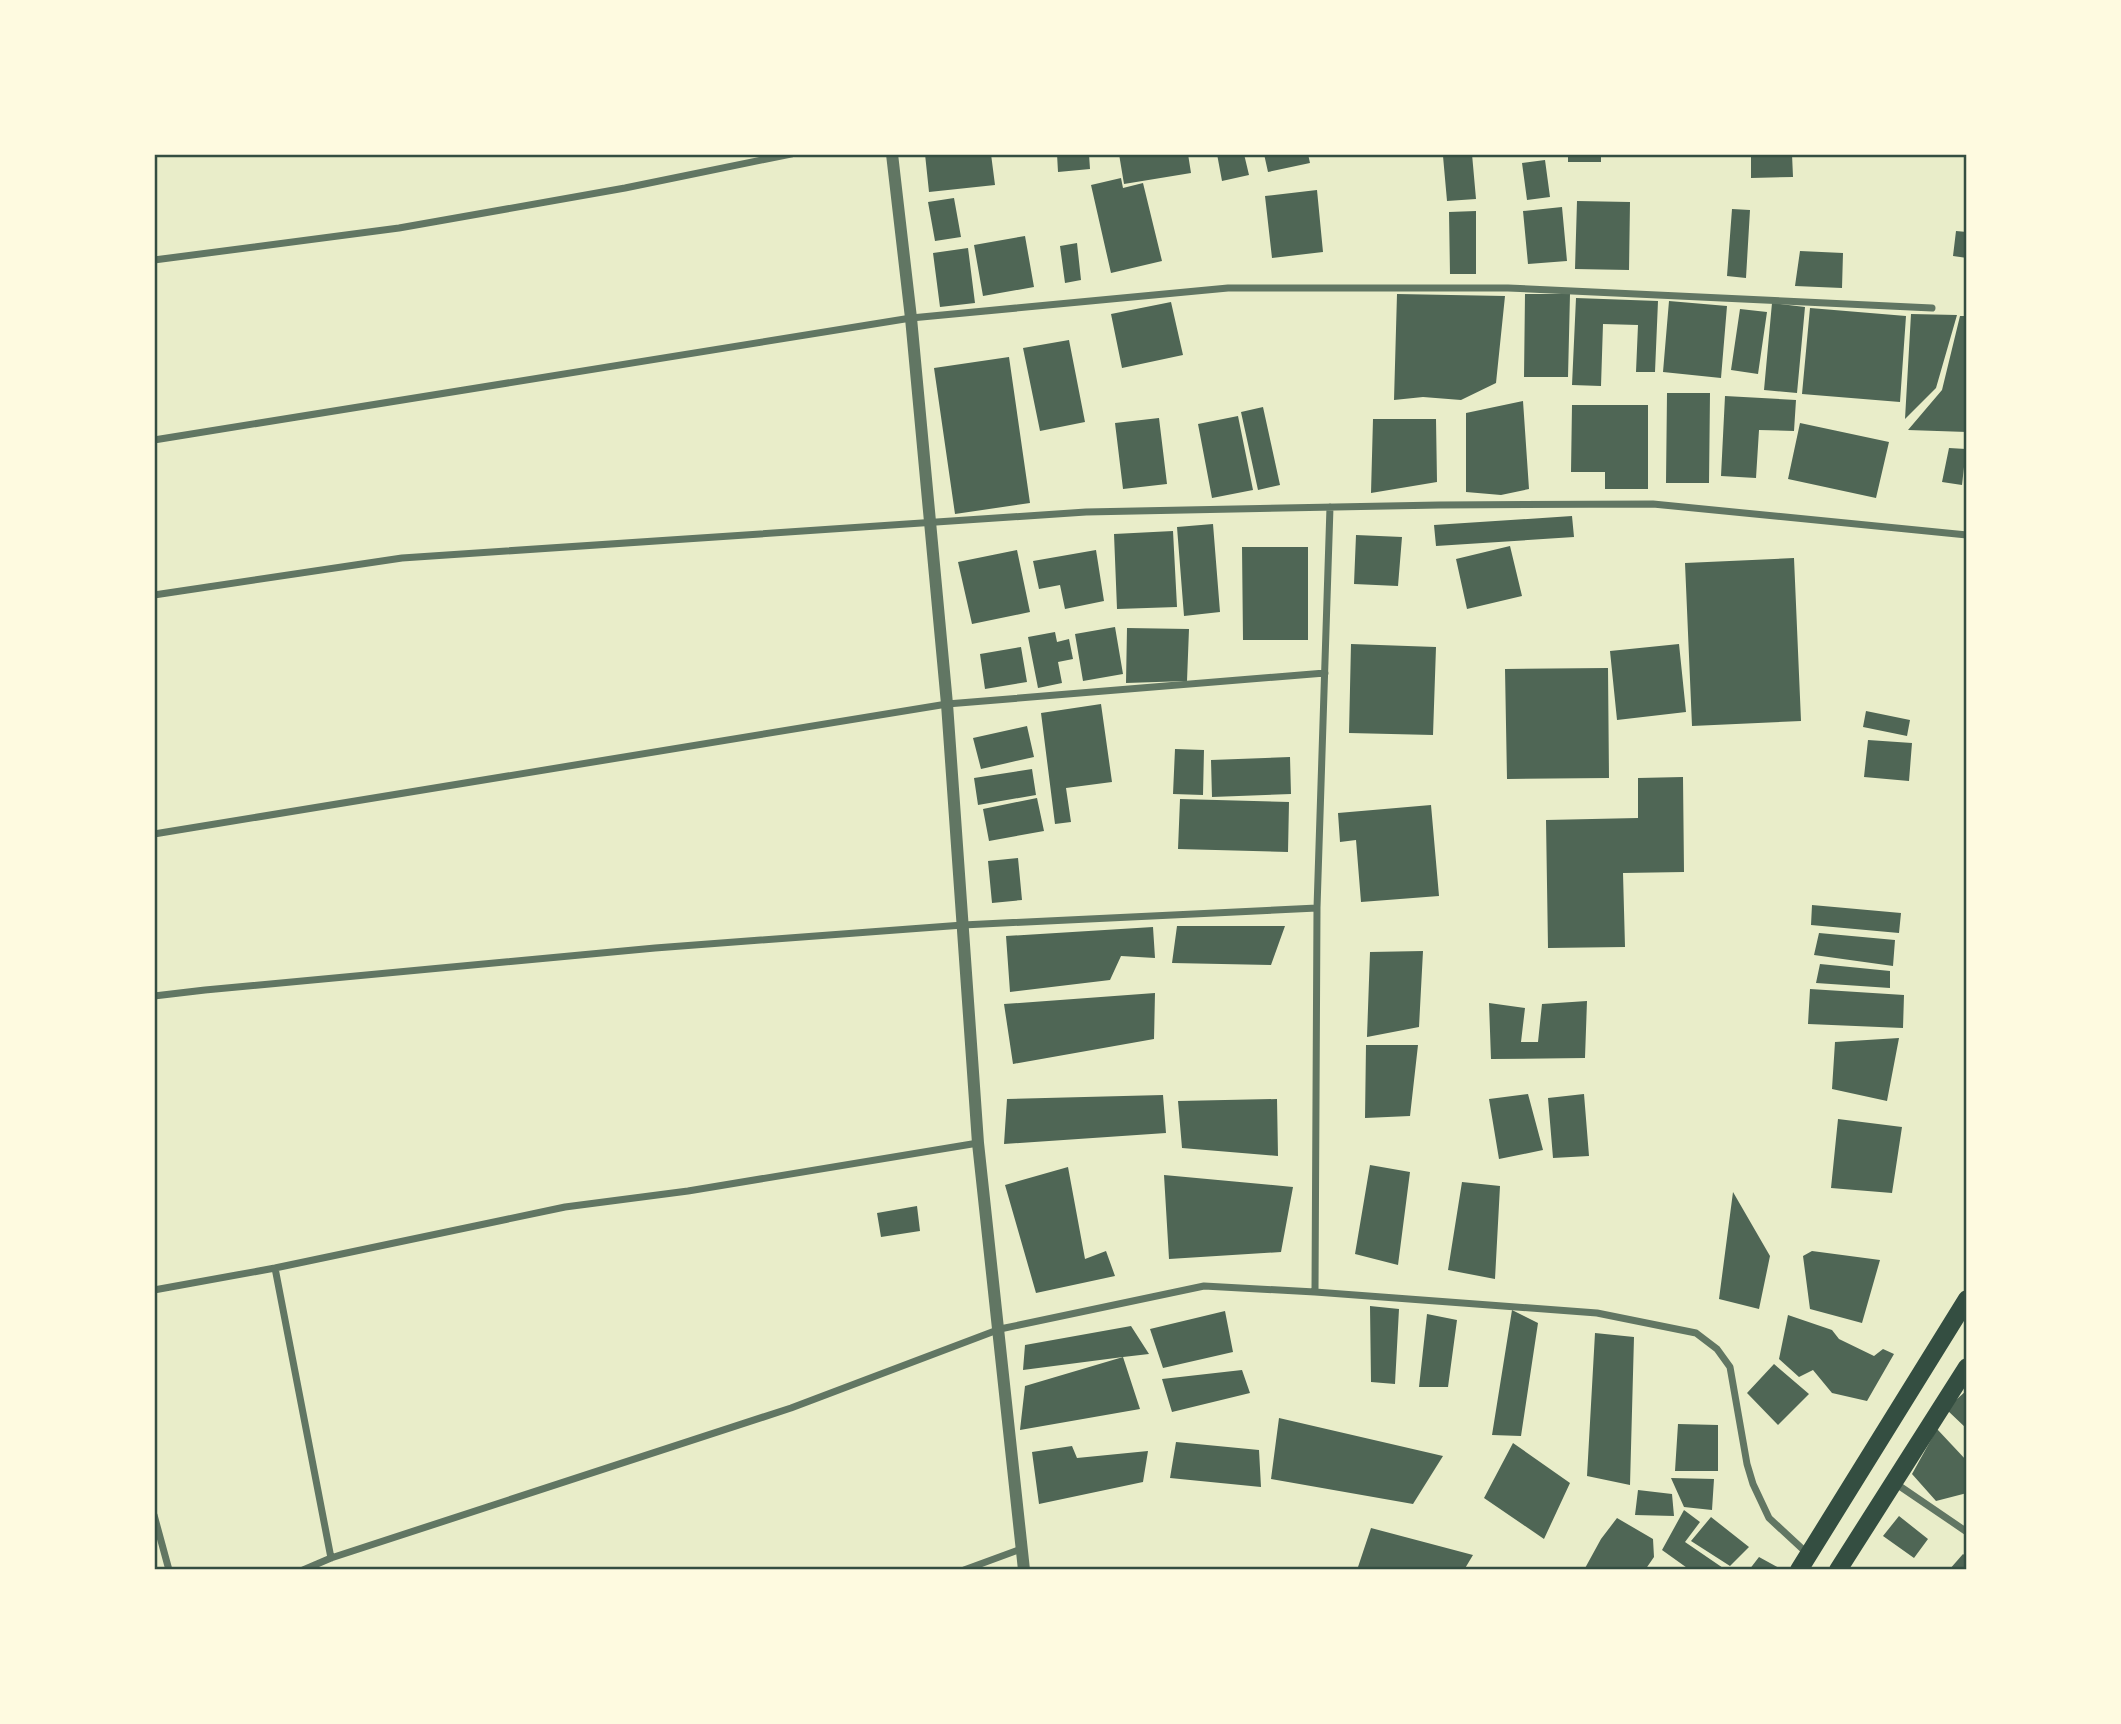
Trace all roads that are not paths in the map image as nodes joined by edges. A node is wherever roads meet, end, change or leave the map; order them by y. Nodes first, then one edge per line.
1 (791, 154) edge
2 (892, 154) edge
3 (154, 260) edge
4 (1932, 308) dead end
5 (911, 318) junction
6 (154, 440) edge
7 (1331, 507) junction
8 (929, 523) junction
9 (1967, 536) edge
10 (154, 595) edge
11 (1325, 673) junction
12 (947, 704) junction
13 (154, 834) edge
14 (1317, 908) junction
15 (963, 925) junction
16 (154, 996) edge
17 (978, 1143) junction
18 (275, 1268) junction
19 (154, 1290) edge
20 (1315, 1292) junction
21 (1967, 1298) edge
22 (1000, 1329) junction
23 (1967, 1367) edge
24 (1894, 1482) junction
25 (154, 1515) edge
26 (1967, 1532) edge
27 (1021, 1549) junction
28 (331, 1558) junction
29 (1804, 1562) edge
30 (169, 1570) edge
31 (303, 1570) edge
32 (964, 1570) edge
33 (1024, 1570) edge
34 (1838, 1570) edge

1 - 3 street
2 - 5 street
4 - 5 street
5 - 6 street
5 - 8 street
7 - 8 street
7 - 9 street
7 - 11 street
8 - 10 street
8 - 12 street
11 - 12 street
11 - 14 street
12 - 13 street
12 - 15 street
14 - 15 street
14 - 20 street
15 - 16 street
15 - 17 street
17 - 18 street
17 - 22 street
18 - 19 street
18 - 28 street
20 - 22 street
20 - 29 street
21 - 29 main road
22 - 27 street
22 - 28 street
23 - 24 main road
24 - 26 street
24 - 34 main road
25 - 30 street
27 - 32 street
27 - 33 street
28 - 31 street

